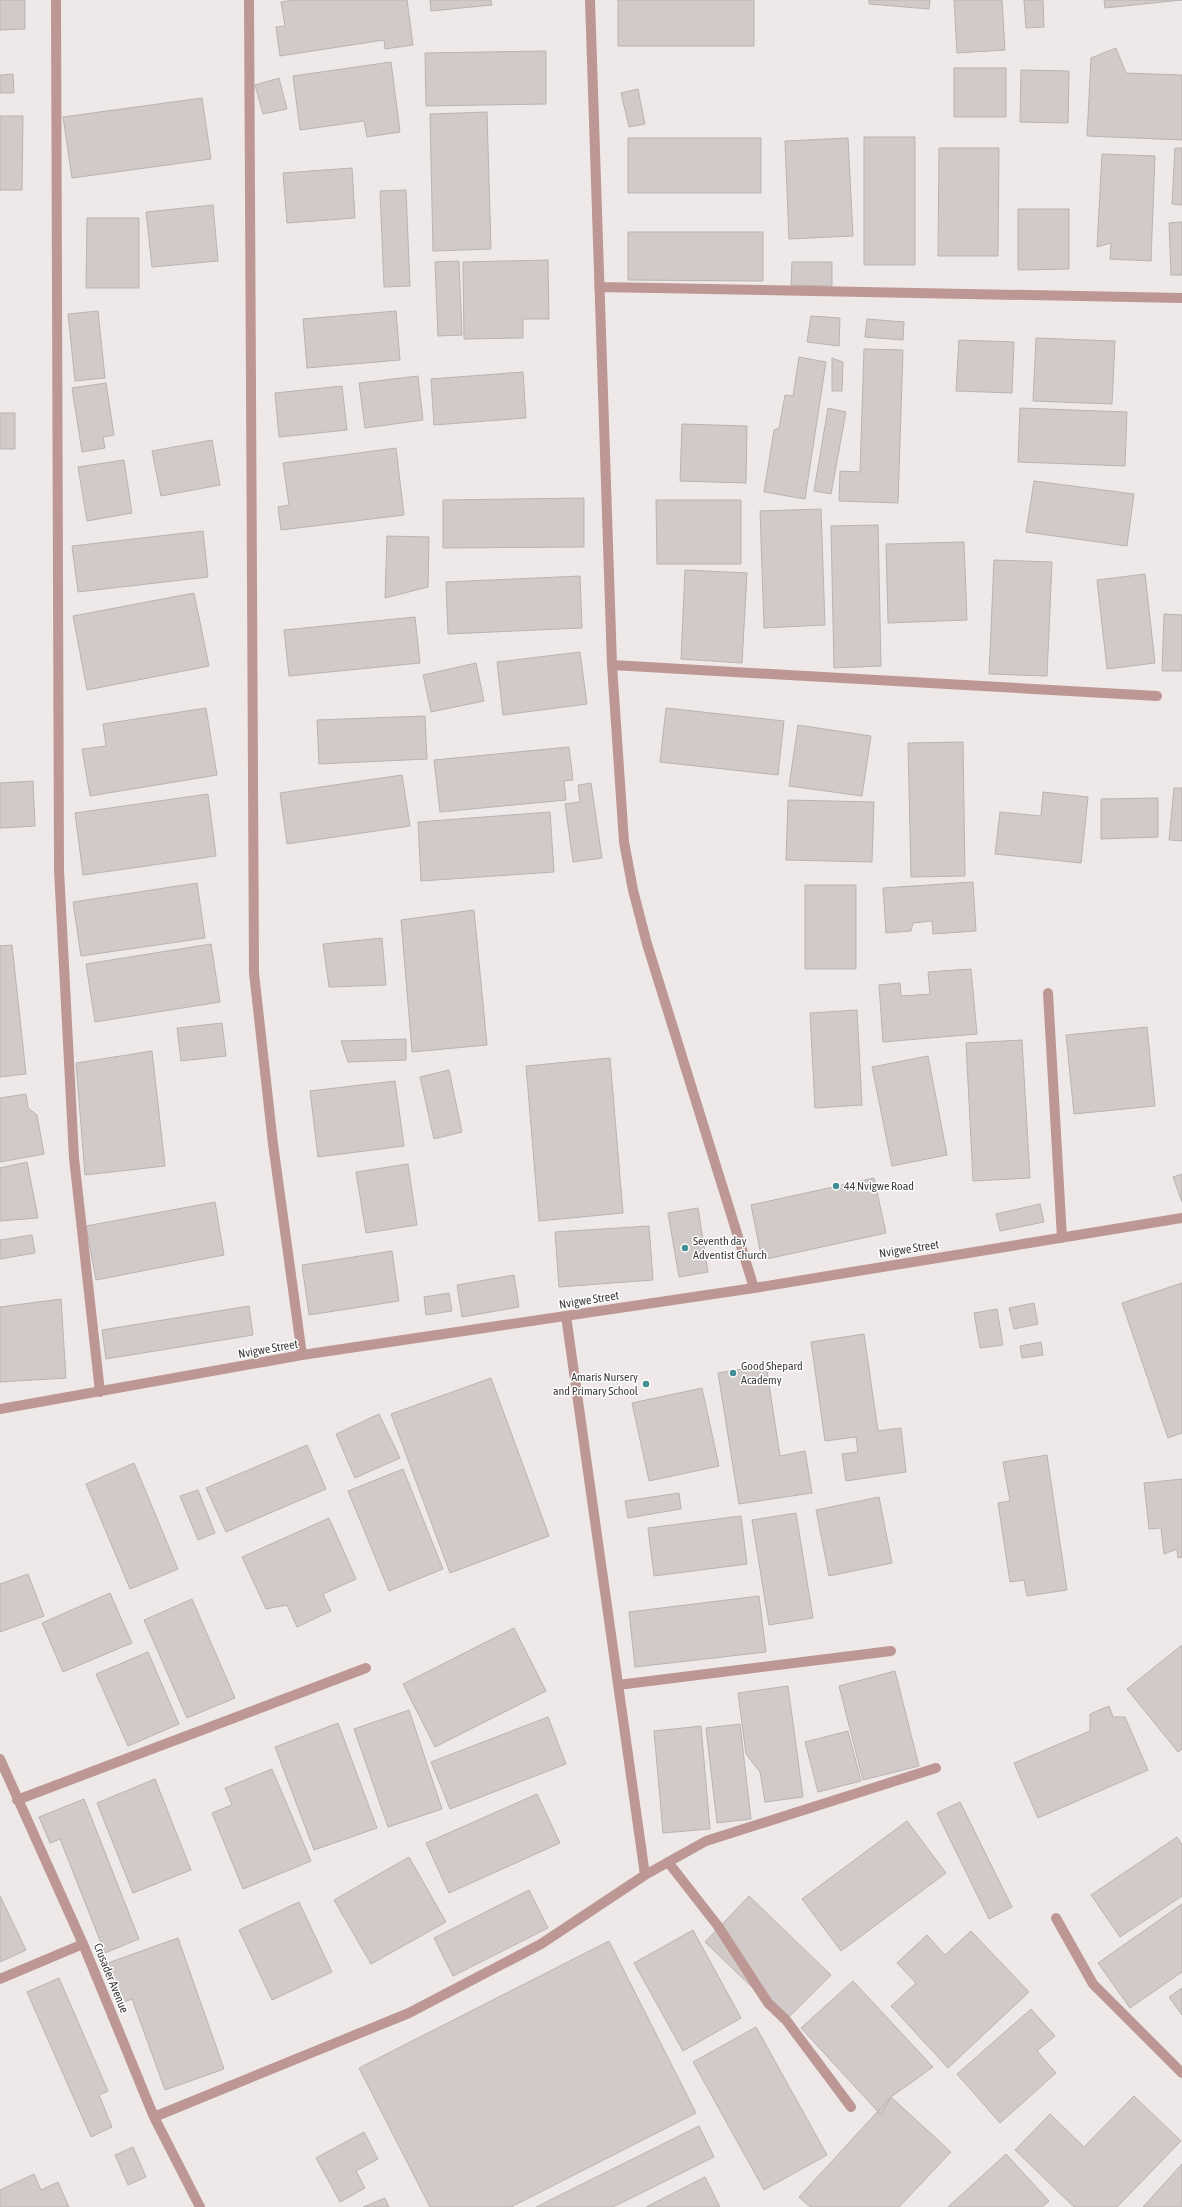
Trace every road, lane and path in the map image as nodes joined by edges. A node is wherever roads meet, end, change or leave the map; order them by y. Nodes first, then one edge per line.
1 (56, 0) edge
2 (249, 0) edge
3 (590, 0) edge
4 (599, 287) junction
5 (1182, 298) edge
6 (612, 666) junction
7 (1157, 696) dead end
8 (1048, 993) dead end
9 (1182, 1218) edge
10 (1062, 1238) junction
11 (754, 1288) junction
12 (566, 1316) junction
13 (302, 1355) junction
14 (100, 1392) junction
15 (0, 1409) edge
16 (891, 1651) dead end
17 (366, 1668) dead end
18 (618, 1685) junction
19 (0, 1759) edge
20 (936, 1768) dead end
21 (17, 1800) junction
22 (668, 1862) junction
23 (645, 1875) junction
24 (1056, 1918) dead end
25 (83, 1944) junction
26 (0, 1980) edge
27 (1182, 2073) edge
28 (851, 2107) dead end
29 (154, 2117) junction
30 (200, 2207) edge

1 - 14 street
2 - 13 street
3 - 4 street
4 - 5 street
4 - 6 street
6 - 7 street
6 - 11 street
8 - 10 street
9 - 10 street, Nvigwe Street
10 - 11 street, Nvigwe Street
11 - 12 street, Nvigwe Street
12 - 13 street, Nvigwe Street
12 - 18 street
13 - 14 street, Nvigwe Street
14 - 15 street, Nvigwe Street
16 - 18 street
17 - 21 street
18 - 23 street
19 - 21 street, Crusader Avenue
20 - 22 street
21 - 25 street, Crusader Avenue
22 - 23 street
22 - 28 street
23 - 29 street
24 - 27 street
25 - 26 street
25 - 29 street, Crusader Avenue
29 - 30 street, Crusader Avenue

